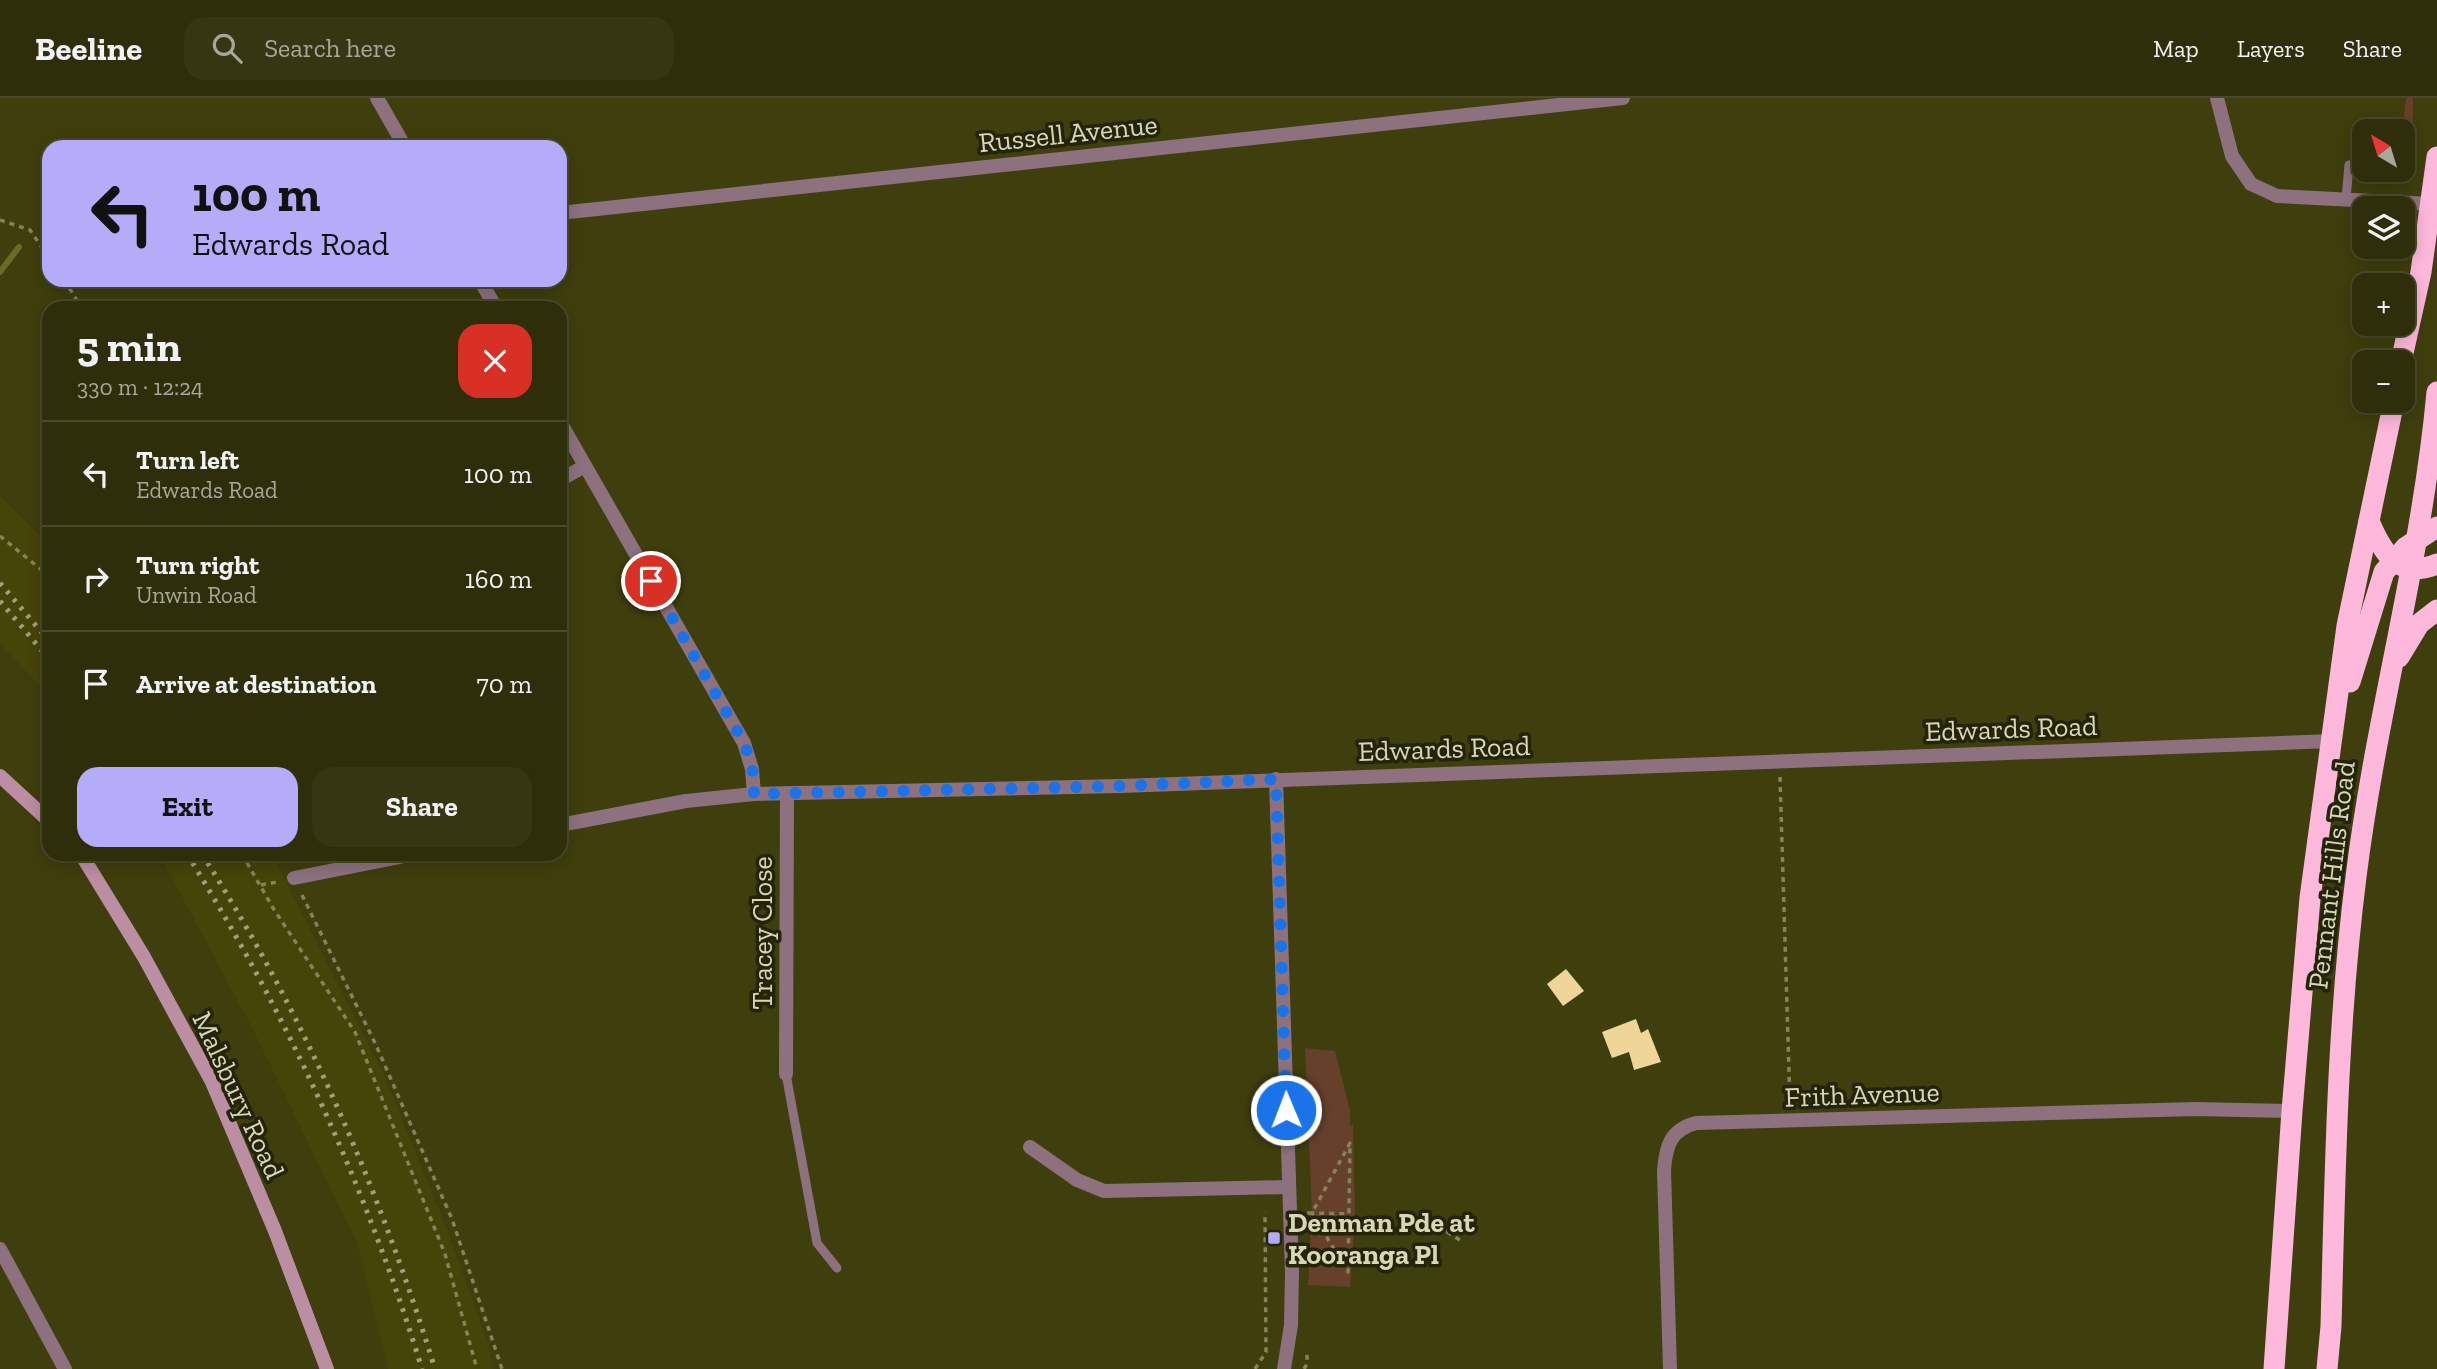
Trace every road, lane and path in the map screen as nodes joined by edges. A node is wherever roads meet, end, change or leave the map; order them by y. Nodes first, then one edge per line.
1 (377, 98) edge
2 (1623, 98) edge
3 (2217, 98) edge
4 (401, 140) edge
5 (2437, 157) edge
6 (2349, 165) dead end
7 (2346, 199) junction
8 (2431, 204) junction
9 (567, 212) edge
10 (0, 220) edge
11 (42, 248) edge
12 (2404, 350) edge
13 (2437, 392) edge
14 (2392, 413) edge
15 (567, 434) edge
16 (585, 466) junction
17 (567, 476) edge
18 (2369, 521) junction
19 (2437, 527) edge
20 (0, 536) edge
21 (2417, 539) junction
22 (2402, 564) junction
23 (2437, 565) edge
24 (42, 570) edge
25 (2437, 610) edge
26 (2400, 623) junction
27 (2387, 688) junction
28 (2332, 741) junction
29 (1779, 761) junction
30 (0, 776) edge
31 (1276, 779) junction
32 (787, 793) junction
33 (754, 794) junction
34 (42, 815) edge
35 (567, 824) edge
36 (84, 861) edge
37 (246, 861) edge
38 (380, 861) edge
39 (294, 878) joint
40 (786, 1074) joint
41 (2291, 1111) junction
42 (1791, 1121) junction
43 (1030, 1147) dead end
44 (1288, 1187) junction
45 (1265, 1212) dead end
46 (1312, 1213) junction
47 (1349, 1214) junction
48 (1468, 1228) dead end
49 (1463, 1242) dead end
50 (0, 1249) edge
51 (837, 1268) dead end
52 (1307, 1364) dead end
53 (65, 1369) edge
54 (327, 1369) edge
55 (477, 1369) edge
56 (502, 1369) edge
57 (1255, 1369) edge
58 (1284, 1369) edge
59 (1304, 1369) edge
60 (1670, 1369) edge
61 (2274, 1369) edge
62 (2327, 1369) edge

1 - 4 street
2 - 9 street, Russell Avenue
3 - 7 street
5 - 8 highway
6 - 7 lane
7 - 8 street
8 - 12 highway
10 - 11 path
13 - 21 highway
14 - 18 highway, Pennant Hills Road
15 - 16 street
16 - 17 street
16 - 33 street
18 - 22 highway
18 - 28 highway, Pennant Hills Road
19 - 21 highway
20 - 24 path
21 - 22 highway
22 - 23 highway
22 - 26 highway, Pennant Hills Road
22 - 28 highway
23 - 26 highway
25 - 27 highway
26 - 27 highway, Pennant Hills Road
27 - 62 highway, Pennant Hills Road
28 - 29 street, Edwards Road
28 - 41 highway, Pennant Hills Road
29 - 31 street, Edwards Road
29 - 42 path
30 - 34 street
31 - 32 street, Edwards Road
31 - 44 street
32 - 33 street, Edwards Road
32 - 40 street, Tracey Close
33 - 35 street, Edwards Road
36 - 54 street, Malsbury Road
37 - 55 path
38 - 39 street
39 - 56 path
40 - 51 lane
41 - 42 street, Frith Avenue
41 - 61 highway, Pennant Hills Road
42 - 60 street, Frith Avenue
43 - 44 street
44 - 58 street
45 - 57 path
46 - 47 path
46 - 47 path
46 - 47 path
48 - 49 path
50 - 53 street
52 - 59 path

